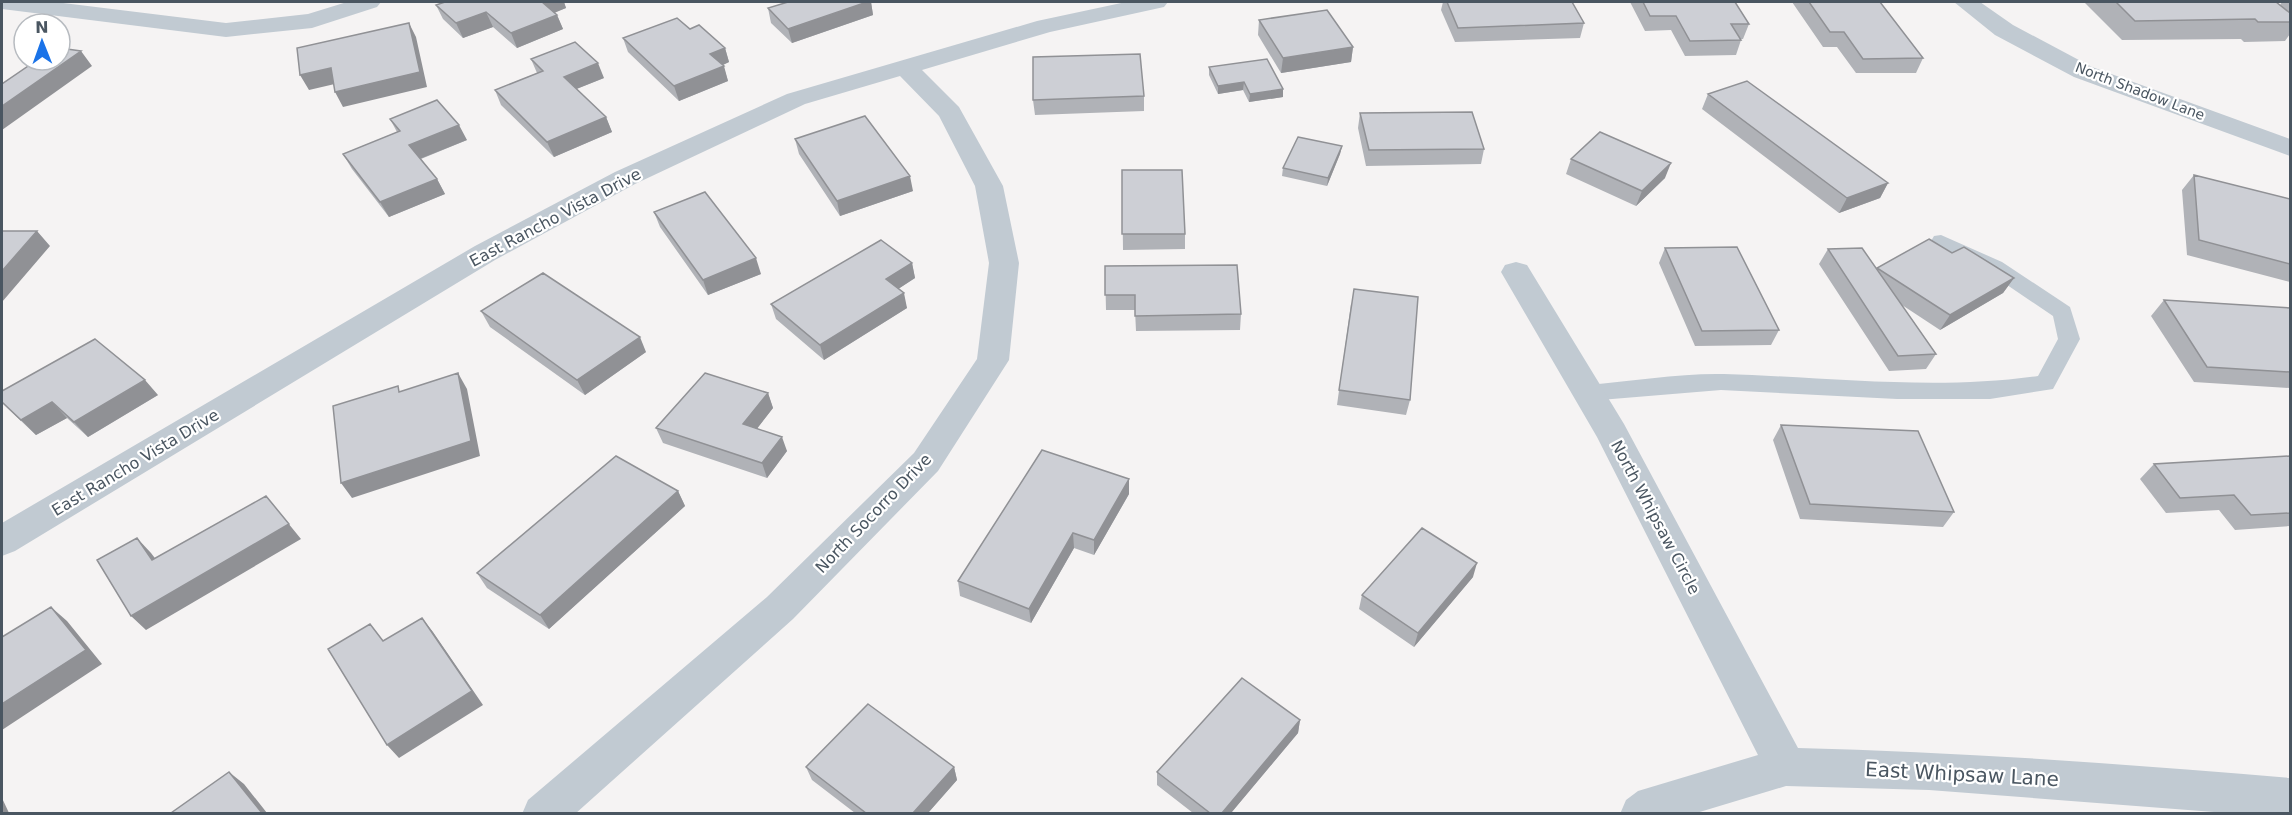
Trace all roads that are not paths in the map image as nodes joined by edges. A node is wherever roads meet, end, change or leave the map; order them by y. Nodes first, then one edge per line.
1 (2, 2) edge
2 (369, 2) edge
3 (1156, 2) edge
4 (1966, 2) edge
5 (904, 66) junction
6 (2290, 148) edge
7 (1941, 241) dead end
8 (1516, 272) dead end
9 (1588, 393) junction
10 (2, 541) edge
11 (1786, 767) junction
12 (2290, 798) edge
13 (543, 813) edge
14 (1641, 813) edge

1 - 2 street
3 - 5 street, East Rancho Vista Drive
4 - 6 street, North Shadow Lane
5 - 10 street, East Rancho Vista Drive
5 - 13 street, North Socorro Drive
7 - 9 lane
8 - 9 street, North Whipsaw Circle
9 - 11 street, North Whipsaw Circle
11 - 12 street, East Whipsaw Lane
11 - 14 street, East Whipsaw Lane

